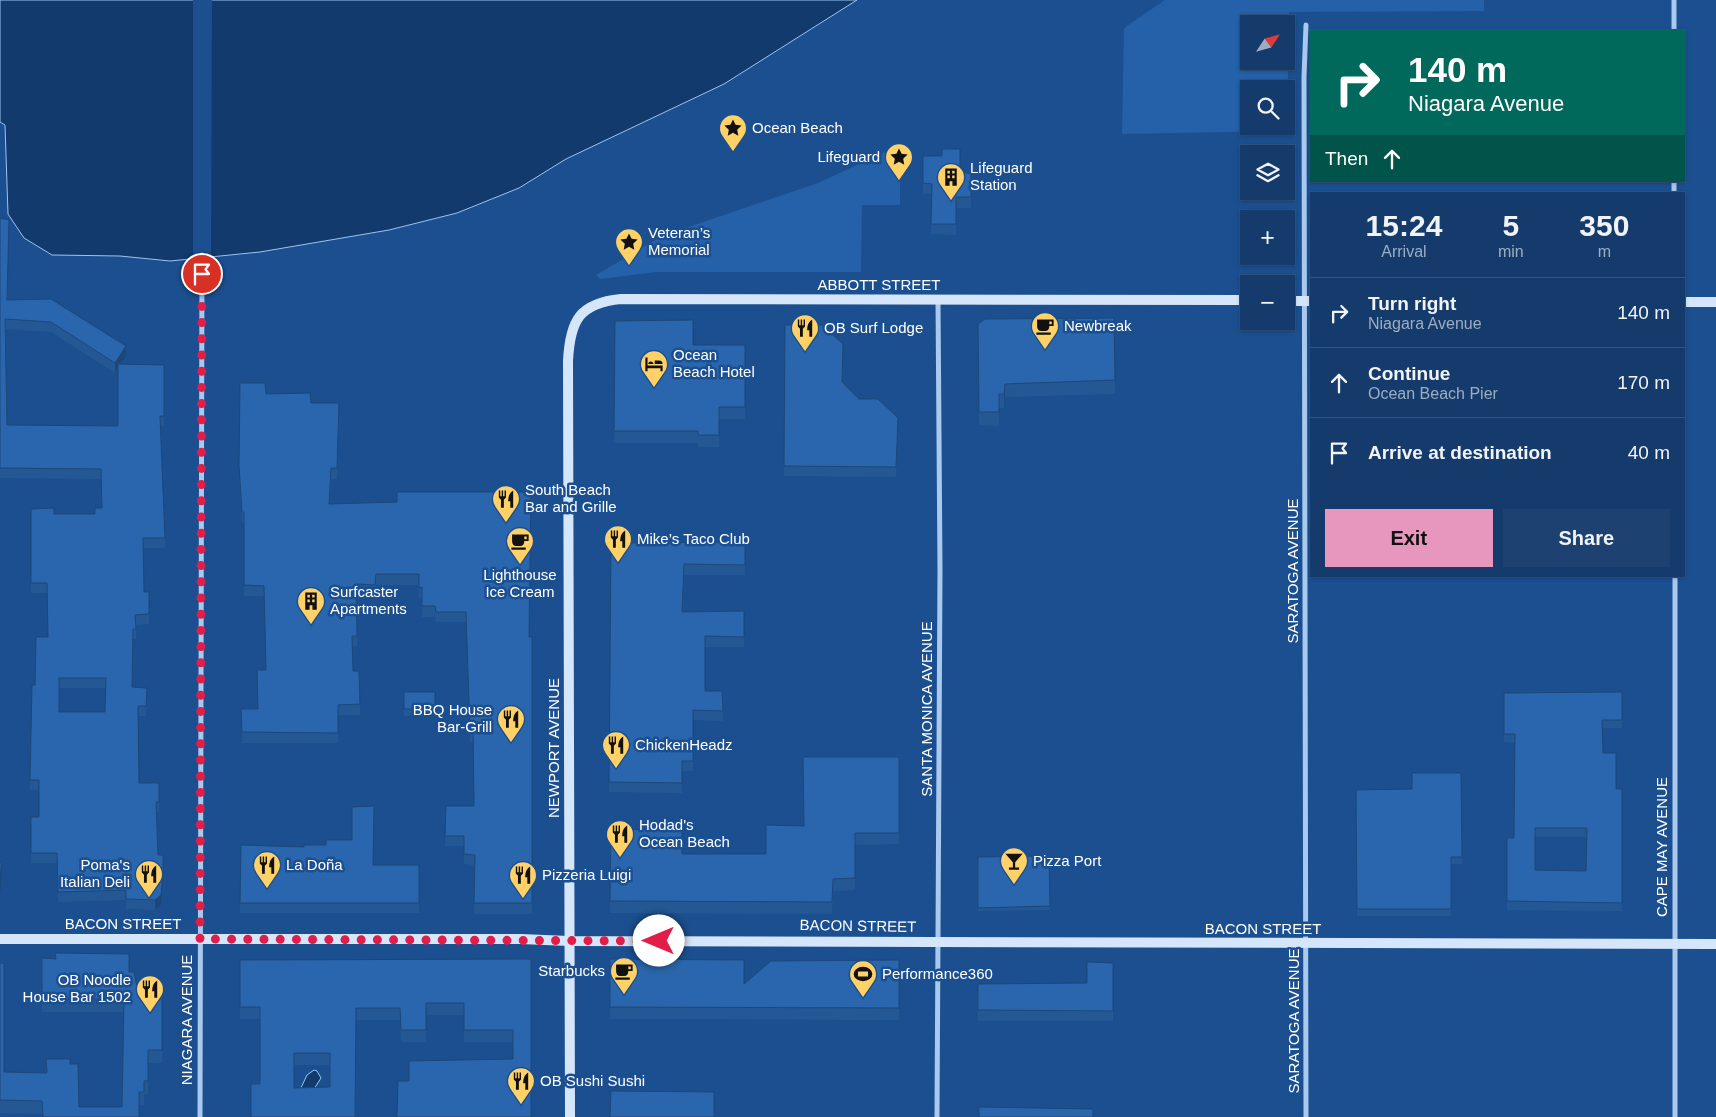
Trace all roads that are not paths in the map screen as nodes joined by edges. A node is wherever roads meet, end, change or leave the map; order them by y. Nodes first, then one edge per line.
1 (1674, 0) edge
2 (1306, 24) dead end
3 (1674, 30) edge
4 (202, 255) dead end
5 (938, 300) junction
6 (1240, 300) edge
7 (1295, 301) edge
8 (1308, 302) edge
9 (1685, 302) edge
10 (1716, 302) edge
11 (569, 379) joint
12 (1674, 577) edge
13 (0, 939) edge
14 (200, 939) junction
15 (570, 941) junction
16 (938, 942) junction
17 (1306, 944) junction
18 (1675, 944) junction
19 (1716, 944) edge
20 (200, 1117) edge
21 (570, 1117) edge
22 (937, 1117) edge
23 (1306, 1117) edge
24 (1675, 1117) edge

1 - 3 street
2 - 8 street, SARATOGA AVENUE
4 - 14 street, NIAGARA AVENUE
5 - 6 street, ABBOTT STREET
5 - 11 street, ABBOTT STREET
5 - 16 street, SANTA MONICA AVENUE
7 - 8 street
8 - 17 street, SARATOGA AVENUE
9 - 10 street
11 - 15 street, NEWPORT AVENUE
12 - 18 street, CAPE MAY AVENUE
13 - 14 street, BACON STREET
14 - 15 street, BACON STREET
14 - 20 street, NIAGARA AVENUE
15 - 16 street, BACON STREET
15 - 21 street, NEWPORT AVENUE
16 - 17 street, BACON STREET
16 - 22 street, SANTA MONICA AVENUE
17 - 18 street, BACON STREET
17 - 23 street, SARATOGA AVENUE
18 - 19 street, BACON STREET
18 - 24 street, CAPE MAY AVENUE

